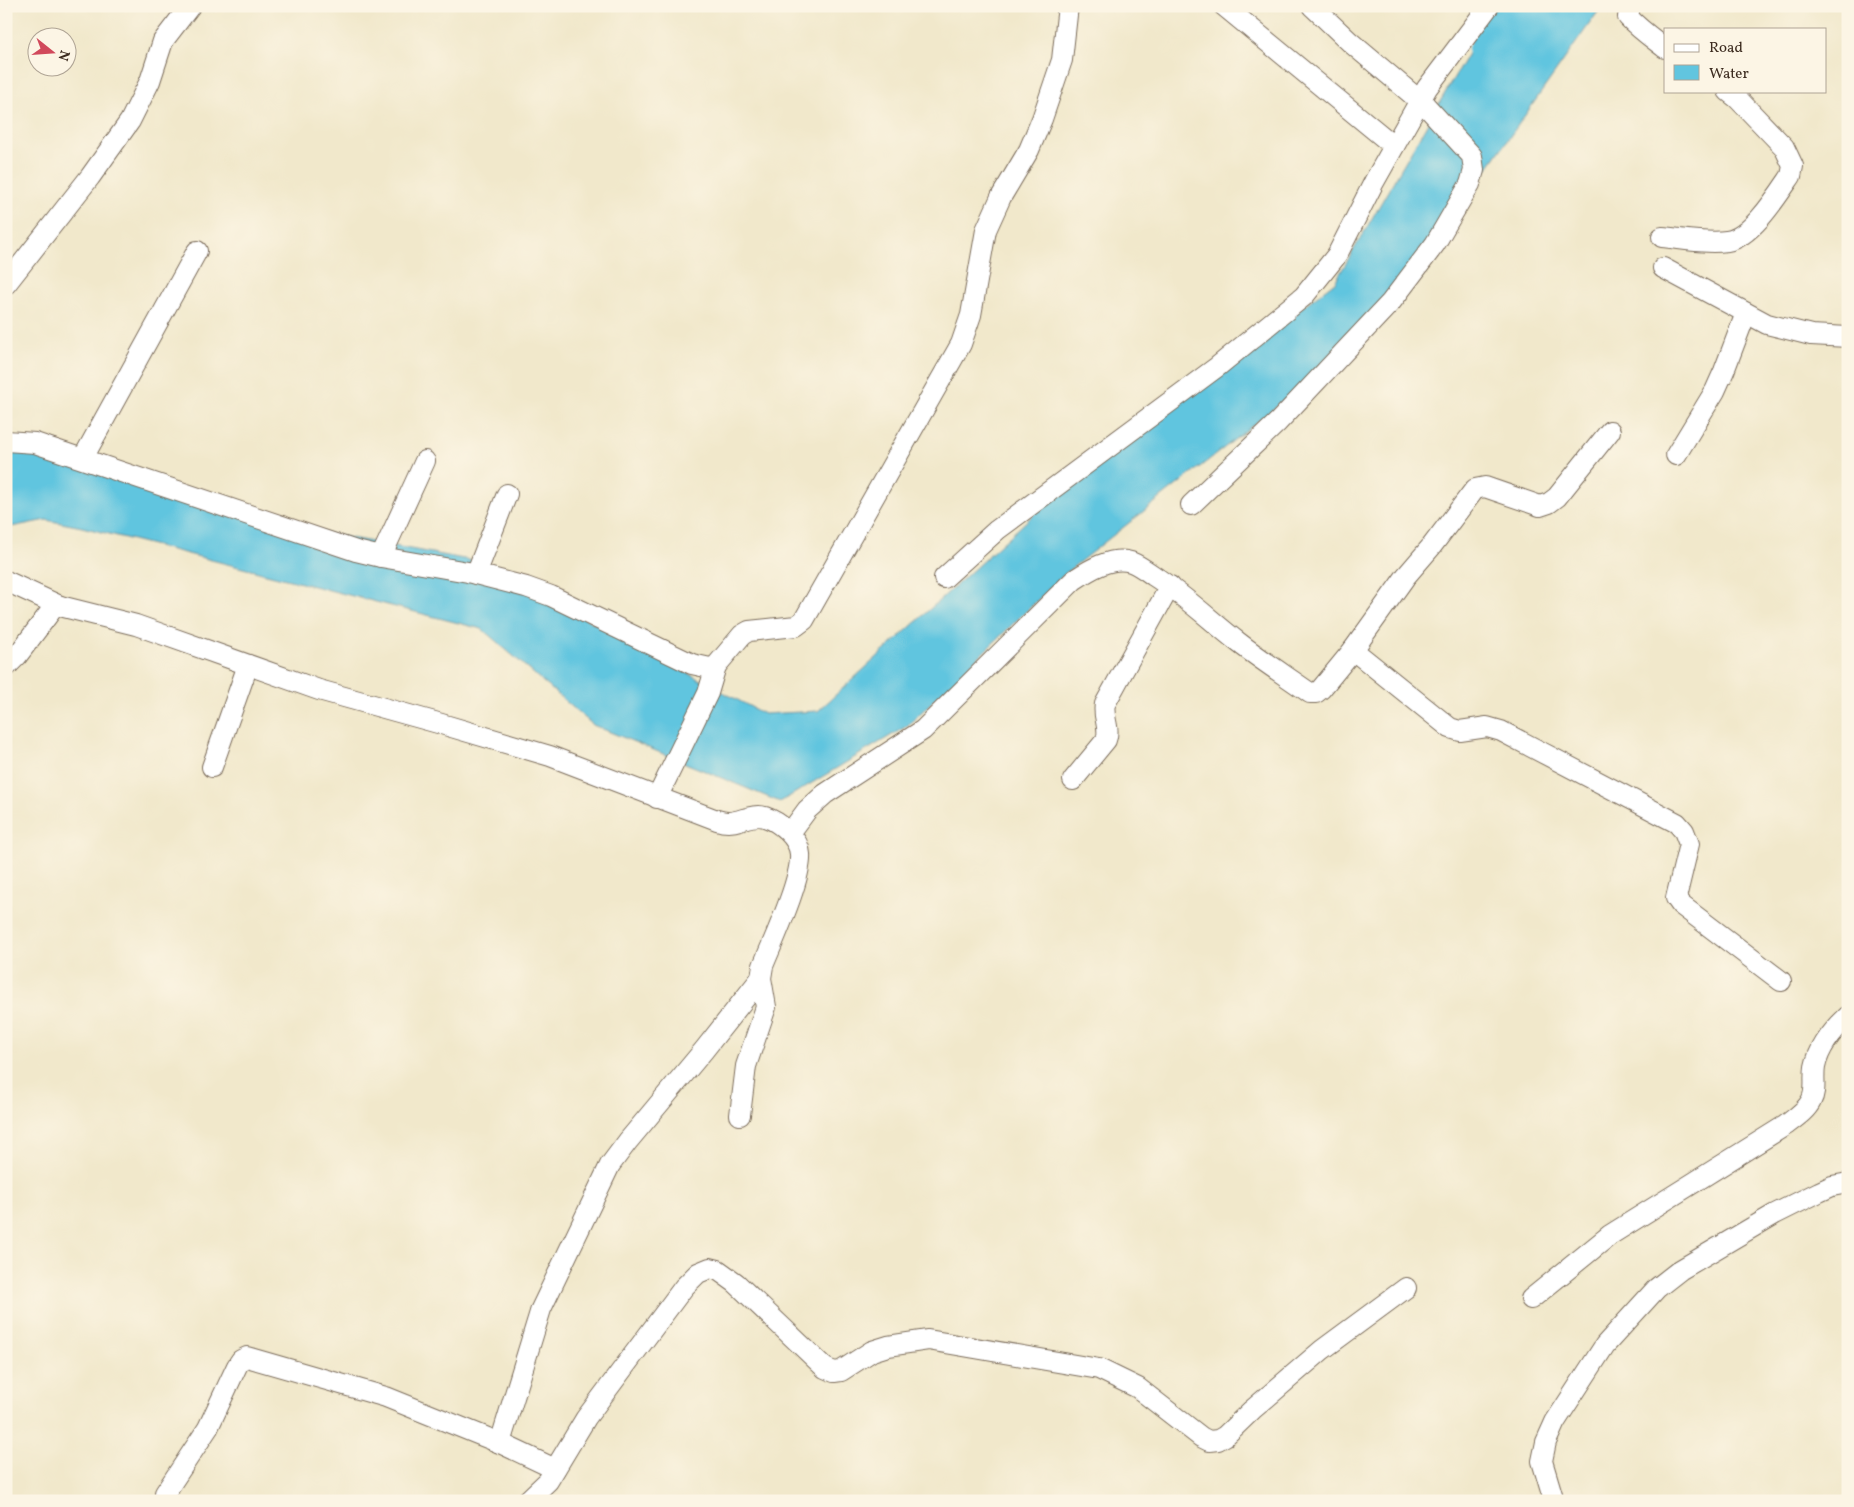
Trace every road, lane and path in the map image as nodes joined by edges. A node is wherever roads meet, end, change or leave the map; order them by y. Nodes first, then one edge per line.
1 (190, 6) edge
2 (1068, 6) edge
3 (1224, 6) edge
4 (1312, 6) edge
5 (1489, 6) edge
6 (1630, 6) edge
7 (1664, 47) edge
8 (1729, 92) edge
9 (1423, 103) junction
10 (1394, 146) junction
11 (1662, 236) dead end
12 (197, 251) dead end
13 (1663, 268) dead end
14 (6, 284) edge
15 (1746, 313) junction
16 (1848, 337) edge
17 (1610, 431) dead end
18 (6, 440) edge
19 (1676, 455) dead end
20 (83, 458) junction
21 (425, 461) dead end
22 (507, 494) dead end
23 (1191, 504) dead end
24 (381, 557) junction
25 (476, 574) junction
26 (944, 578) dead end
27 (6, 581) edge
28 (1170, 586) junction
29 (60, 606) junction
30 (1353, 650) junction
31 (248, 665) junction
32 (716, 666) junction
33 (6, 667) edge
34 (212, 768) dead end
35 (1074, 780) dead end
36 (657, 798) junction
37 (790, 833) junction
38 (761, 978) junction
39 (1780, 981) dead end
40 (1848, 1016) edge
41 (740, 1115) dead end
42 (1848, 1183) edge
43 (1406, 1288) dead end
44 (1531, 1299) dead end
45 (500, 1442) junction
46 (556, 1469) junction
47 (165, 1493) dead end
48 (527, 1501) edge
49 (1554, 1501) edge

1 - 14 street
2 - 32 street
3 - 10 street
4 - 9 street
5 - 9 street
6 - 7 street
8 - 11 street
9 - 10 street
9 - 23 street
10 - 26 street
12 - 20 street
13 - 15 street
15 - 16 street
15 - 19 street
17 - 30 street
18 - 20 street
20 - 24 street
21 - 24 street
22 - 25 street
24 - 25 street
25 - 32 street
27 - 29 street
28 - 30 street
28 - 35 street
28 - 37 street
29 - 31 street
29 - 33 street
30 - 39 street
31 - 34 street
31 - 36 street
32 - 36 street
36 - 37 street
37 - 38 street
38 - 41 street
38 - 45 street
40 - 44 street
42 - 49 street
43 - 46 street
45 - 46 street
45 - 47 street
46 - 48 street

